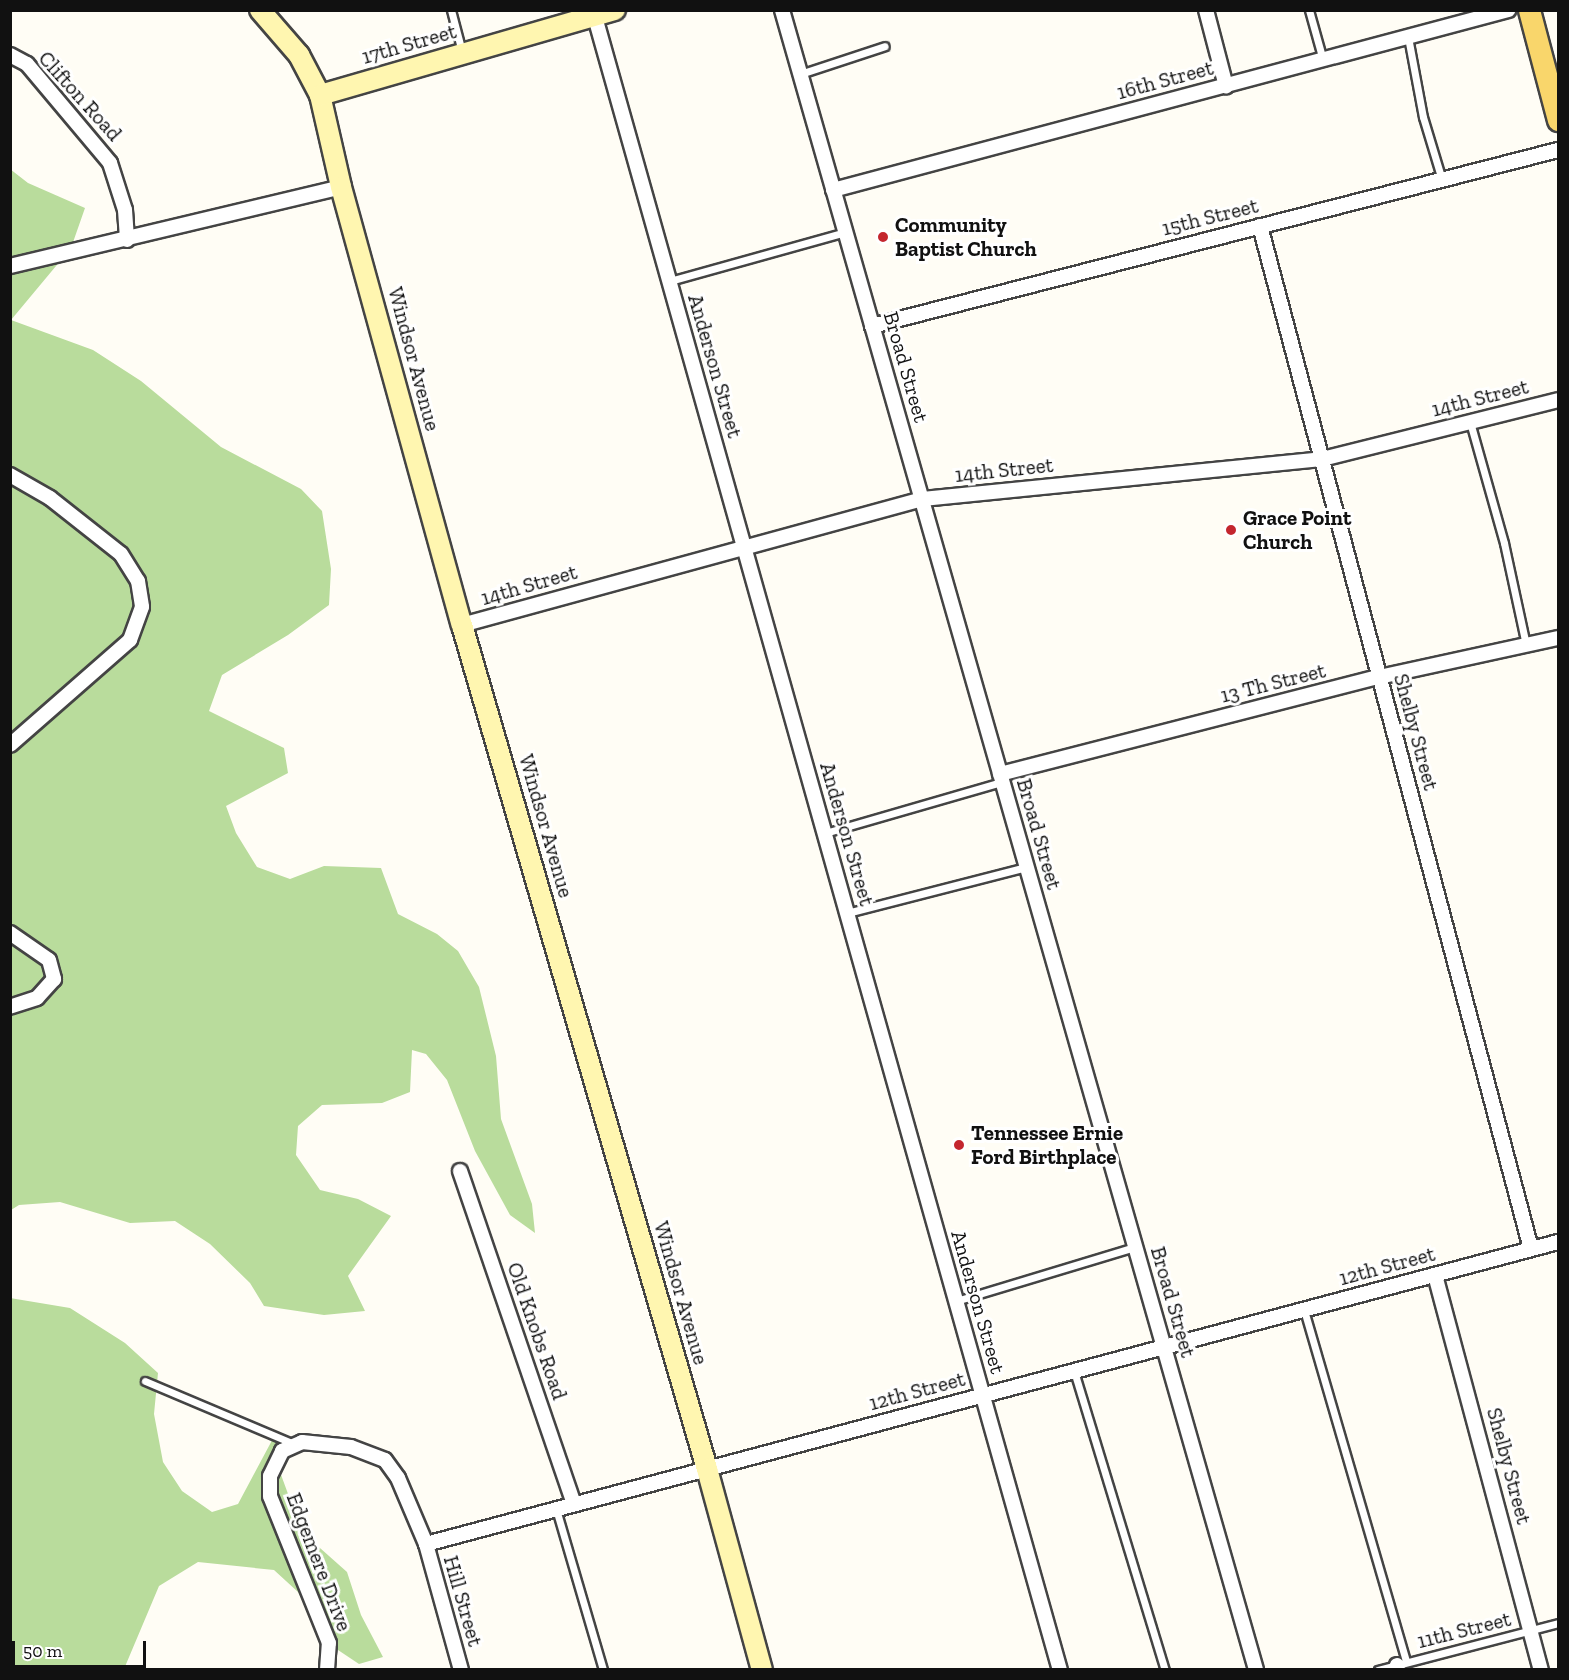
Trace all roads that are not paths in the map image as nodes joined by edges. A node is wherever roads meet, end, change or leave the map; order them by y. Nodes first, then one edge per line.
1 (260, 10) edge
2 (451, 10) edge
3 (615, 10) edge
4 (782, 10) edge
5 (1206, 10) edge
6 (1309, 10) edge
7 (1508, 10) edge
8 (1529, 10) edge
9 (594, 13) edge
10 (1408, 37) junction
11 (885, 46) dead end
12 (462, 54) junction
13 (10, 55) edge
14 (1323, 60) junction
15 (800, 74) junction
16 (1226, 86) junction
17 (320, 95) junction
18 (1558, 120) edge
19 (1558, 150) edge
20 (1442, 180) junction
21 (341, 187) junction
22 (833, 190) junction
23 (1260, 226) junction
24 (845, 232) junction
25 (127, 240) junction
26 (10, 266) edge
27 (670, 281) junction
28 (872, 326) junction
29 (1558, 400) edge
30 (1470, 422) junction
31 (1322, 459) junction
32 (10, 476) edge
33 (922, 499) junction
34 (744, 546) junction
35 (462, 625) junction
36 (1558, 638) edge
37 (1526, 645) junction
38 (1379, 677) junction
39 (10, 745) edge
40 (1001, 778) junction
41 (825, 833) junction
42 (1026, 867) junction
43 (847, 913) junction
44 (10, 933) edge
45 (10, 1007) edge
46 (460, 1171) dead end
47 (1558, 1242) edge
48 (1135, 1247) junction
49 (1531, 1249) junction
50 (1435, 1275) junction
51 (956, 1301) junction
52 (1304, 1310) junction
53 (1164, 1347) junction
54 (1074, 1371) junction
55 (145, 1381) dead end
56 (982, 1395) junction
57 (296, 1445) junction
58 (707, 1469) junction
59 (574, 1504) junction
60 (556, 1509) junction
61 (426, 1544) junction
62 (1558, 1623) edge
63 (1532, 1631) junction
64 (1400, 1665) edge
65 (327, 1670) edge
66 (461, 1670) edge
67 (603, 1670) edge
68 (762, 1670) edge
69 (1059, 1670) edge
70 (1165, 1670) edge
71 (1256, 1670) edge
72 (1378, 1670) edge
73 (1541, 1670) edge

1 - 17 street, Windsor Avenue
2 - 12 lane
3 - 9 street, 17th Street
4 - 15 street, Broad Street
5 - 16 street
6 - 14 lane
7 - 10 street, 16th Street
8 - 18 main road
9 - 12 street, 17th Street
9 - 27 street, Anderson Street
10 - 14 street, 16th Street
10 - 20 lane
11 - 15 lane
12 - 17 street, 17th Street
13 - 25 street, Clifton Road
14 - 16 street, 16th Street
15 - 22 street, Broad Street
16 - 22 street, 16th Street
17 - 21 street, Windsor Avenue
19 - 20 street, 15th Street
20 - 23 street, 15th Street
21 - 25 street
21 - 35 street, Windsor Avenue
22 - 24 street, Broad Street
23 - 28 street, 15th Street
23 - 31 street, Shelby Street
24 - 27 lane
24 - 28 street, Broad Street
25 - 26 street
27 - 34 street, Anderson Street
28 - 33 street, Broad Street
29 - 30 street, 14th Street
30 - 31 street, 14th Street
30 - 37 lane
31 - 33 street, 14th Street
31 - 38 street, Shelby Street
32 - 39 street
33 - 34 street, 14th Street
33 - 40 street, Broad Street
34 - 35 street, 14th Street
34 - 41 street, Anderson Street
35 - 58 street, Windsor Avenue
36 - 37 street, 13 Th Street
37 - 38 street, 13 Th Street
38 - 40 street, 13 Th Street
38 - 49 street, Shelby Street
40 - 41 lane
40 - 42 street, Broad Street
41 - 43 street, Anderson Street
42 - 43 lane
42 - 48 street, Broad Street
43 - 51 street, Anderson Street
44 - 45 street
46 - 59 street, Old Knobs Road
47 - 49 street, 12th Street
48 - 51 lane
48 - 53 street, Broad Street
49 - 50 street, 12th Street
50 - 52 street, 12th Street
50 - 63 street, Shelby Street
51 - 56 street, Anderson Street
52 - 53 street, 12th Street
52 - 64 lane
53 - 54 street, 12th Street
53 - 71 street, Broad Street
54 - 56 street, 12th Street
54 - 70 lane
55 - 57 lane
56 - 58 street, 12th Street
56 - 69 street, Anderson Street
57 - 61 street
57 - 65 street, Edgemere Drive
58 - 59 street, 12th Street
58 - 68 street, Windsor Avenue
59 - 60 street, 12th Street
60 - 61 street, 12th Street
60 - 67 lane
61 - 66 street, Hill Street
62 - 63 lane, 11th Street
63 - 64 lane, 11th Street
63 - 73 street, Shelby Street
64 - 72 lane, 11th Street

